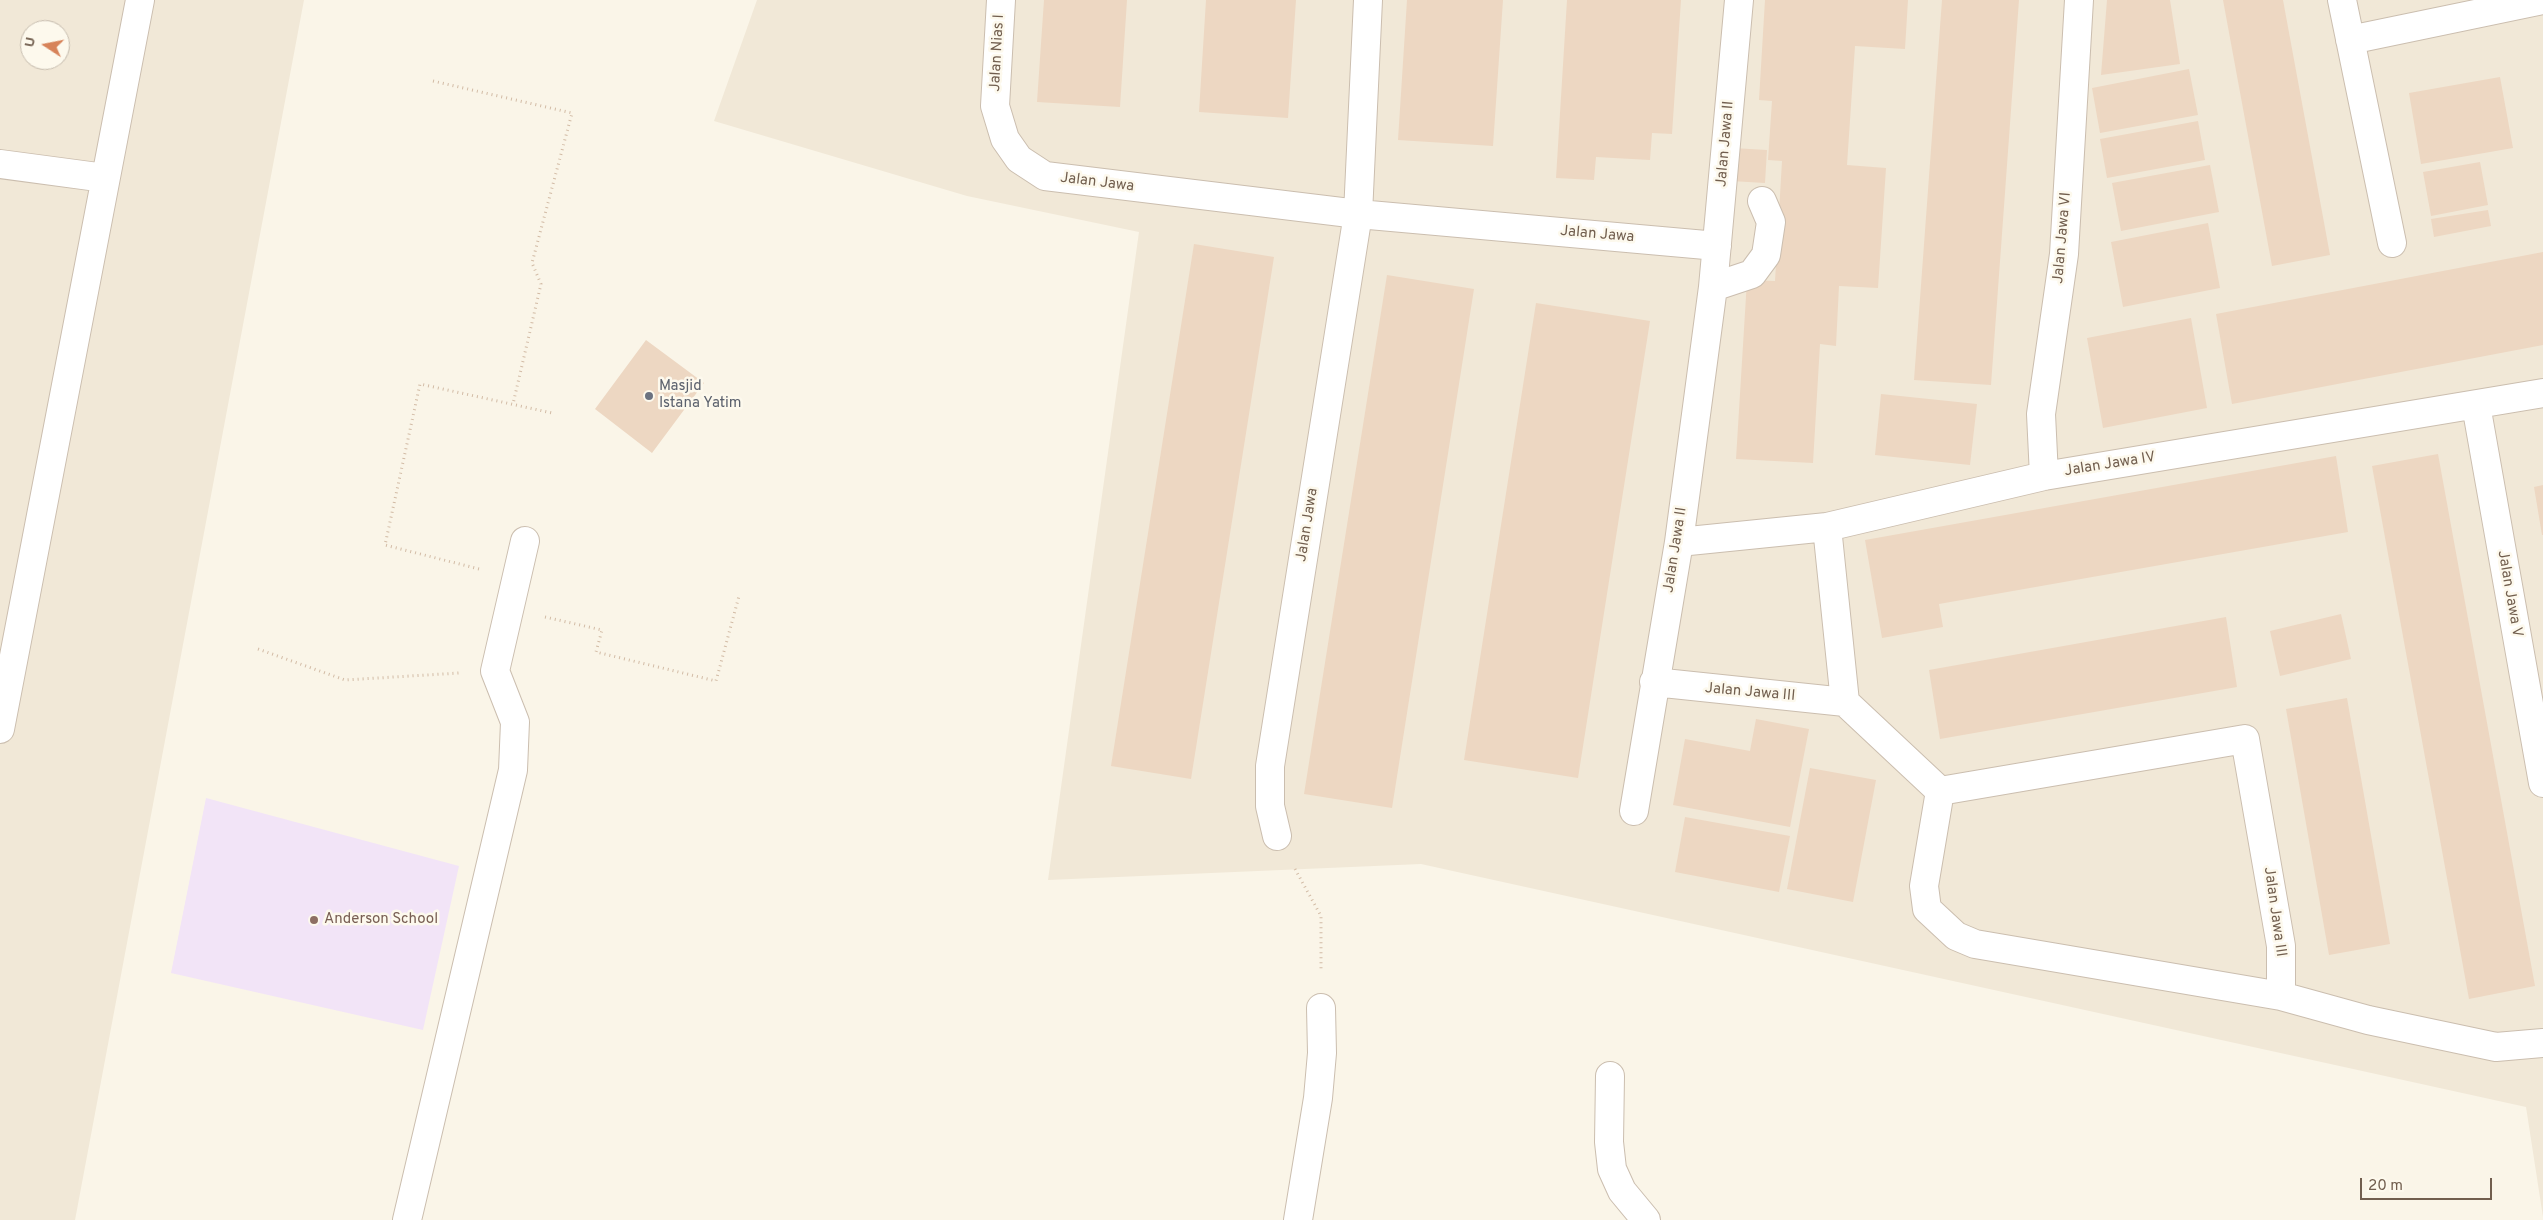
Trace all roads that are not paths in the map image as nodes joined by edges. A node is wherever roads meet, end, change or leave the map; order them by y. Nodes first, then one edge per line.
1 (140, 0) edge
2 (1001, 0) edge
3 (1368, 0) edge
4 (1739, 0) edge
5 (2079, 0) edge
6 (2342, 0) edge
7 (2543, 0) edge
8 (2350, 40) junction
9 (995, 106) joint
10 (0, 164) edge
11 (105, 178) junction
12 (1762, 201) dead end
13 (1358, 214) junction
14 (2392, 243) dead end
15 (1717, 246) junction
16 (1713, 287) junction
17 (2543, 393) edge
18 (2476, 405) junction
19 (2044, 476) junction
20 (1827, 527) junction
21 (525, 541) dead end
22 (1679, 542) junction
23 (1654, 682) junction
24 (1845, 702) junction
25 (0, 729) edge
26 (2543, 783) edge
27 (1940, 791) junction
28 (1634, 811) dead end
29 (1277, 836) road end
30 (2280, 996) junction
31 (1321, 1008) road end
32 (2543, 1044) edge
33 (1610, 1076) dead end
34 (407, 1220) edge
35 (1298, 1220) edge
36 (1646, 1220) edge

1 - 11 street
2 - 9 street, Jalan Nias I
3 - 13 street, Jalan Jawa
4 - 15 street, Jalan Jawa II
5 - 19 street, Jalan Jawa VI
6 - 8 street
7 - 8 street
8 - 14 street
9 - 13 street, Jalan Jawa
10 - 11 street
11 - 25 street
12 - 16 street
13 - 15 street, Jalan Jawa
13 - 29 street, Jalan Jawa
15 - 16 street, Jalan Jawa II
16 - 22 street, Jalan Jawa II
17 - 18 street, Jalan Jawa IV
18 - 19 street, Jalan Jawa IV
18 - 26 street, Jalan Jawa V
19 - 20 street, Jalan Jawa IV
20 - 22 street, Jalan Jawa IV
20 - 24 street
21 - 34 street
22 - 23 street, Jalan Jawa II
23 - 24 street, Jalan Jawa III
23 - 28 street, Jalan Jawa II
24 - 27 street
27 - 30 street
27 - 30 street, Jalan Jawa III
30 - 32 street
31 - 35 street
33 - 36 street

